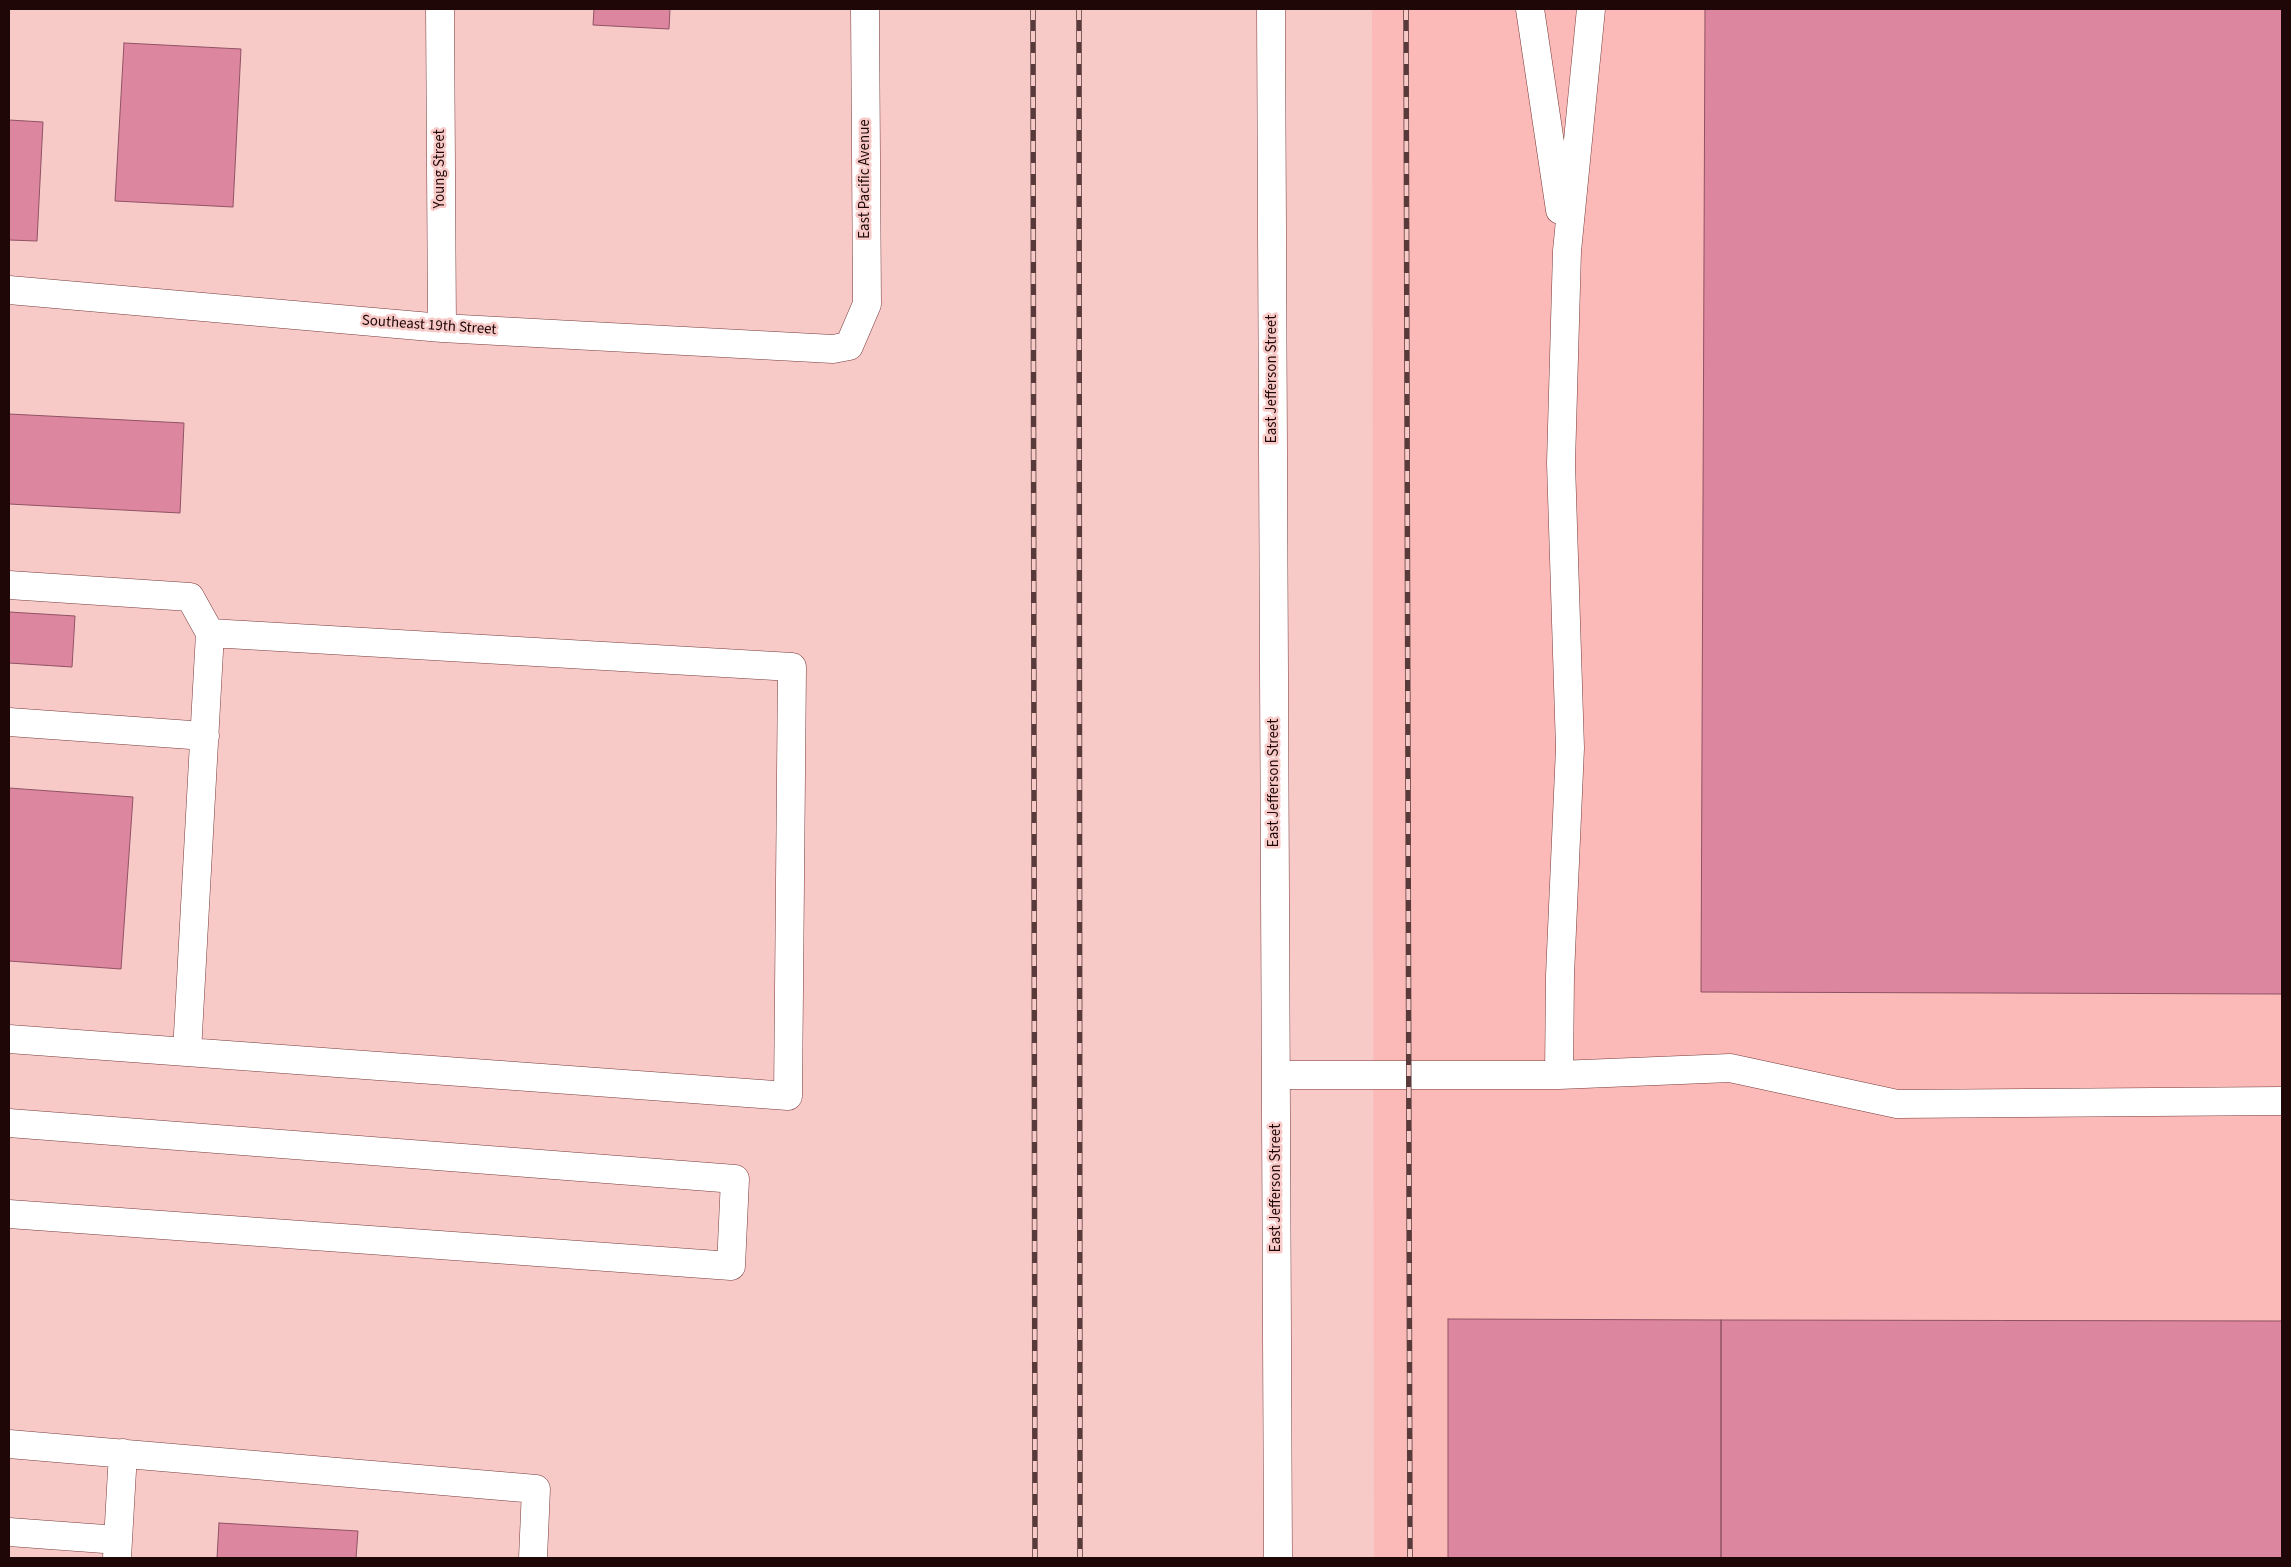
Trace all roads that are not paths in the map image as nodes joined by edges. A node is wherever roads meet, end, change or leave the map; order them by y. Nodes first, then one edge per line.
1 (440, 9) edge
2 (865, 9) edge
3 (1271, 9) edge
4 (1530, 9) edge
5 (1591, 9) edge
6 (1567, 251) junction
7 (9, 290) edge
8 (442, 328) junction
9 (849, 346) joint
10 (9, 585) edge
11 (210, 633) junction
12 (9, 722) edge
13 (205, 736) junction
14 (9, 1039) edge
15 (187, 1052) junction
16 (1277, 1075) junction
17 (1559, 1075) junction
18 (2282, 1101) edge
19 (9, 1123) edge
20 (9, 1214) edge
21 (9, 1444) edge
22 (123, 1453) junction
23 (9, 1532) edge
24 (117, 1549) edge
25 (533, 1558) edge
26 (1278, 1558) edge

1 - 8 main road, Young Street
2 - 9 main road, East Pacific Avenue
3 - 16 main road, East Jefferson Street
4 - 6 main road
5 - 6 main road
6 - 17 main road
7 - 8 main road, Southeast 19th Street
8 - 9 main road, Southeast 19th Street
10 - 11 main road
11 - 13 main road
11 - 15 main road
12 - 13 main road
13 - 15 main road
14 - 15 main road
16 - 17 main road
16 - 26 main road, East Jefferson Street
17 - 18 main road
19 - 20 main road
21 - 22 main road
22 - 24 main road
22 - 25 main road
23 - 24 main road

